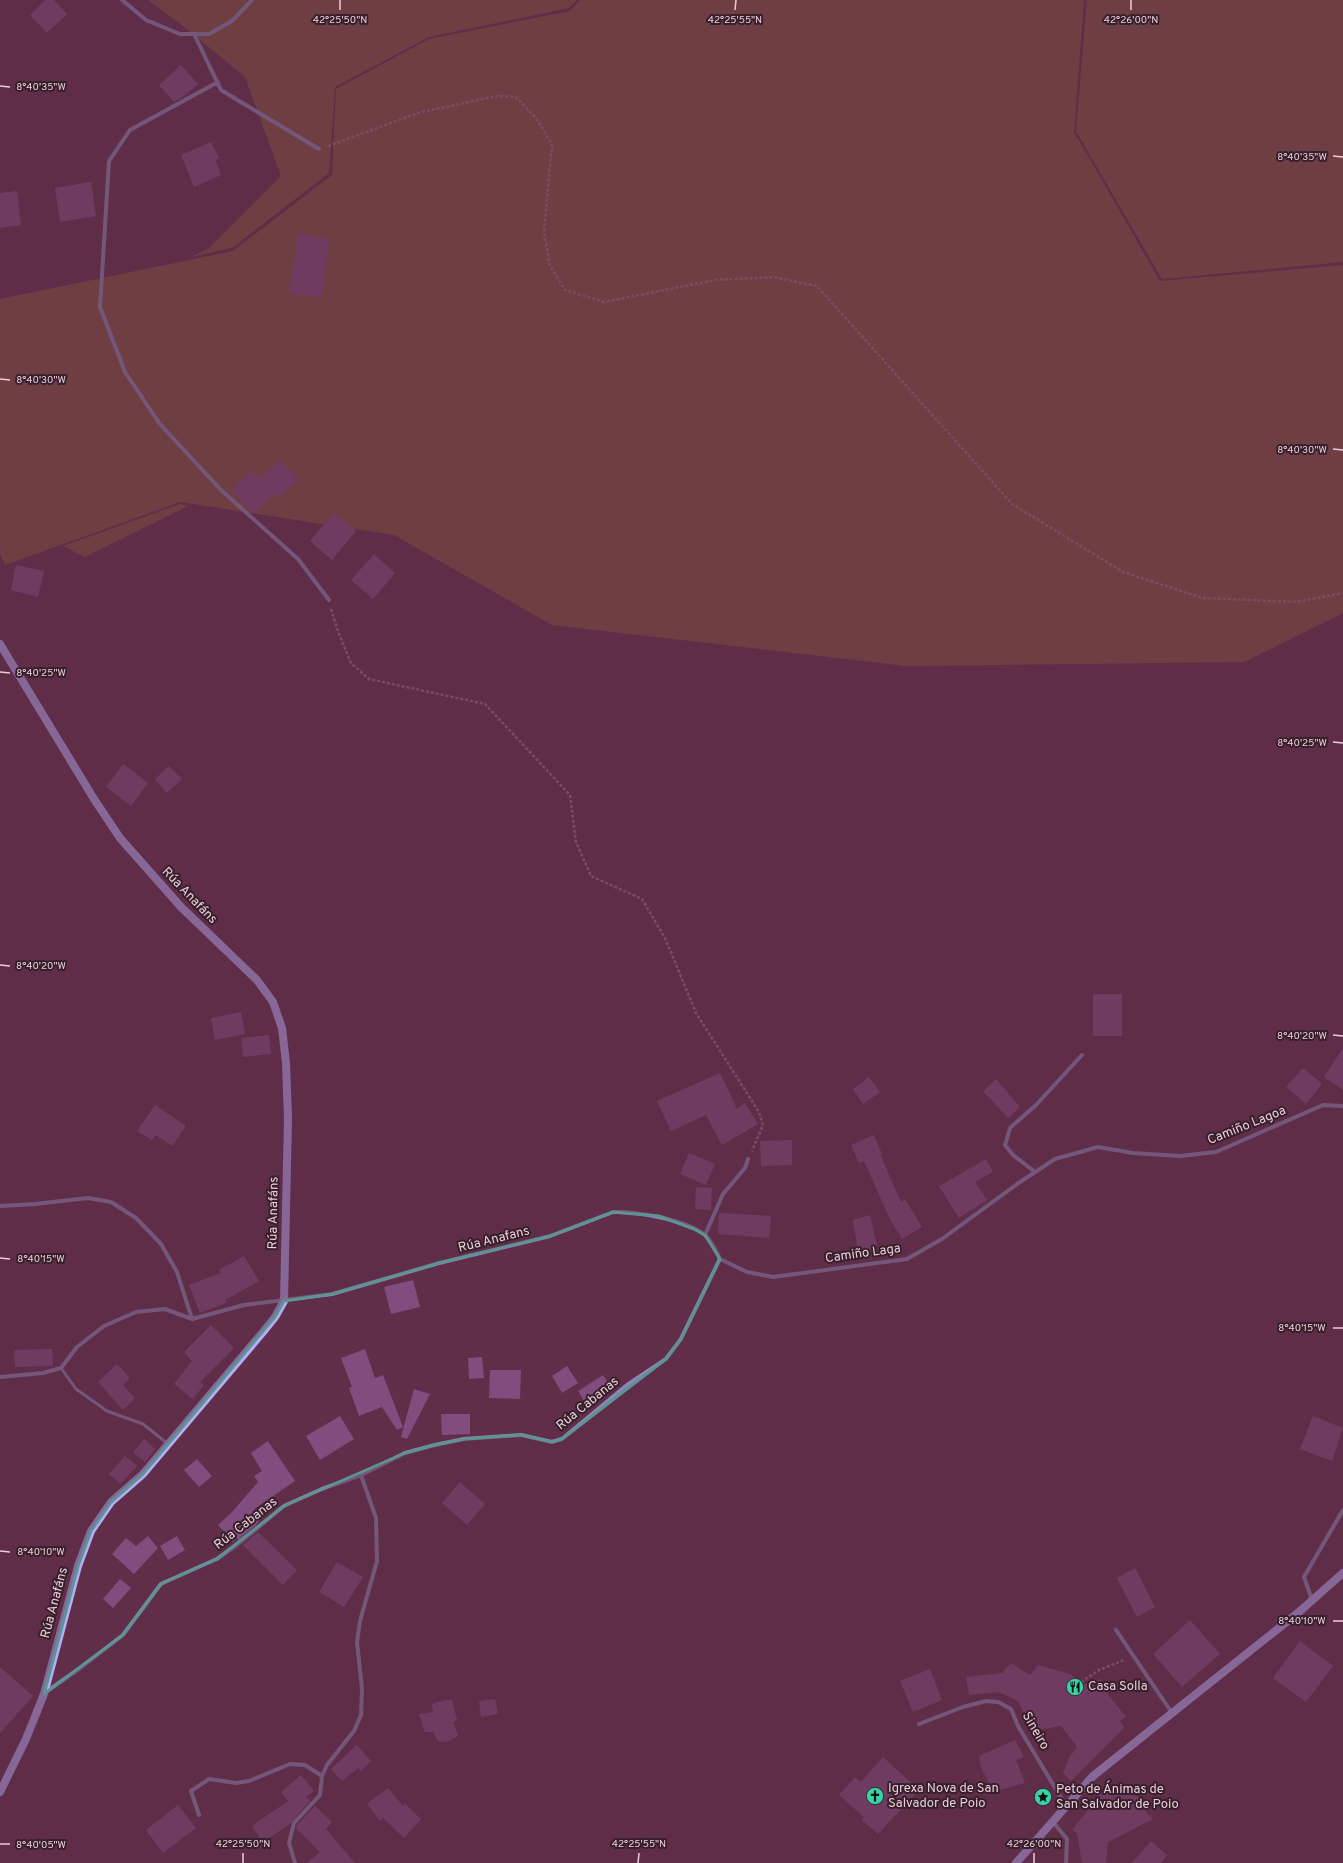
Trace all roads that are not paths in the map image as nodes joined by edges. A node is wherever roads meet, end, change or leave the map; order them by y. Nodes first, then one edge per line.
1 (122, 0) edge
2 (252, 0) edge
3 (194, 34) junction
4 (218, 82) junction
5 (319, 149) road end
6 (329, 600) road end
7 (0, 644) edge
8 (1082, 1055) dead end
9 (1343, 1106) edge
10 (748, 1159) road end
11 (1035, 1172) junction
12 (0, 1206) edge
13 (705, 1235) junction
14 (720, 1259) junction
15 (284, 1301) junction
16 (192, 1320) junction
17 (61, 1368) junction
18 (0, 1377) edge
19 (168, 1444) junction
20 (361, 1475) junction
21 (1343, 1510) edge
22 (1343, 1573) edge
23 (1312, 1600) junction
24 (1116, 1630) dead end
25 (44, 1694) junction
26 (1172, 1713) junction
27 (919, 1724) dead end
28 (322, 1776) junction
29 (0, 1792) edge
30 (1067, 1806) junction
31 (199, 1815) dead end
32 (1053, 1822) junction
33 (295, 1863) edge
34 (1016, 1863) edge
35 (1066, 1863) edge

1 - 3 street
2 - 3 street
3 - 4 street
4 - 5 street
4 - 6 street
7 - 15 street, Rúa Anafáns
8 - 11 street
9 - 11 street, Camiño Lagoa
10 - 13 street
11 - 14 street, Camiño Laga
12 - 16 street
13 - 14 street
13 - 15 street, Rúa Anafans
14 - 20 street, Rúa Cabanas
15 - 16 street, Rúa Anafans
15 - 19 street, Rúa Anafáns
16 - 17 street
17 - 18 street
17 - 19 lane
19 - 25 street, Rúa Anafáns
20 - 25 street, Rúa Cabanas
20 - 28 street
21 - 23 street
22 - 23 street
23 - 26 street
24 - 26 street
25 - 29 street, Rúa Anafáns
26 - 30 street
27 - 30 street, Sineiro
28 - 31 street
28 - 33 street
30 - 32 street
32 - 34 street
32 - 35 street

